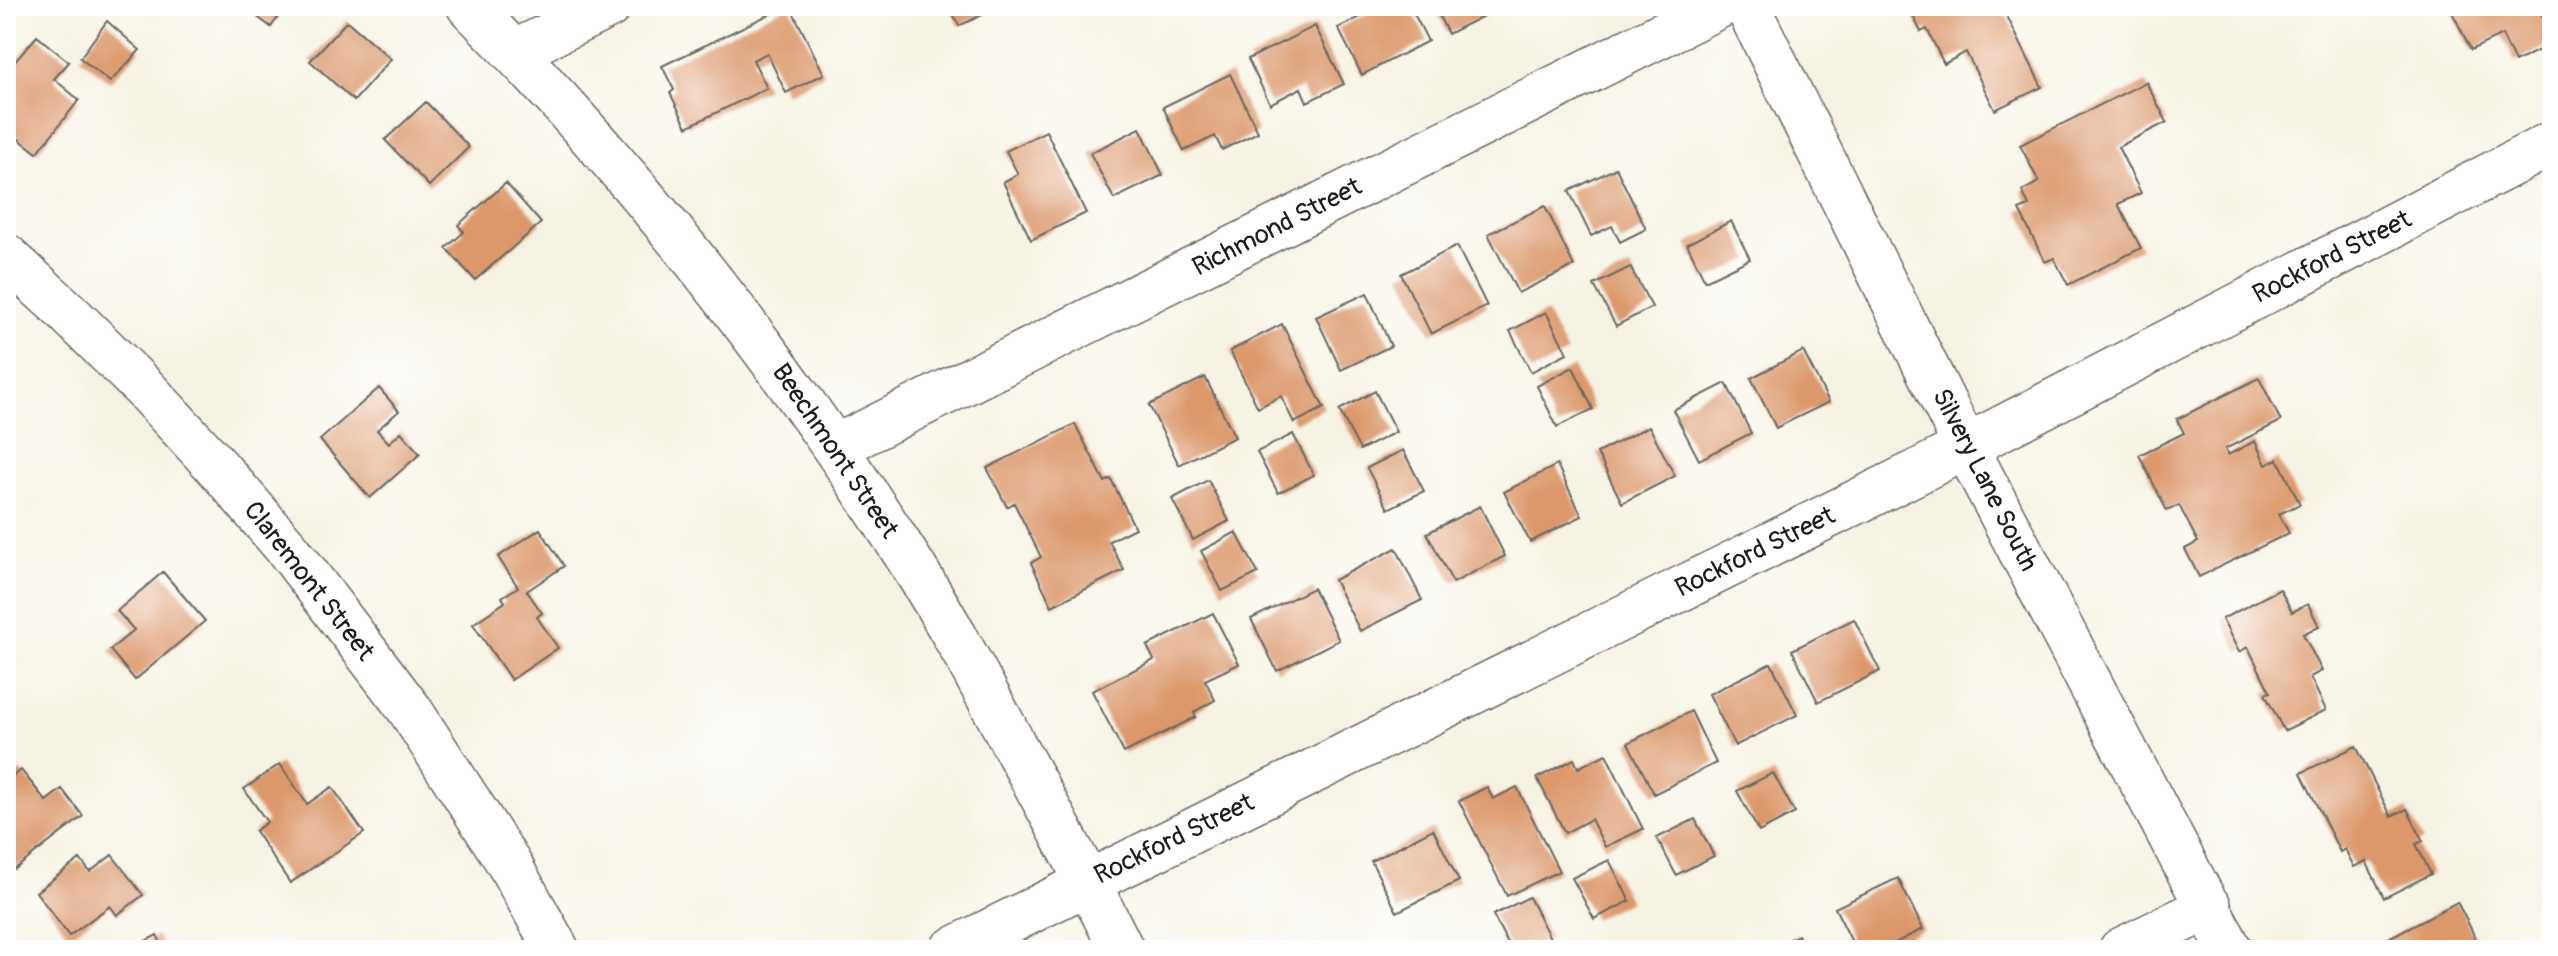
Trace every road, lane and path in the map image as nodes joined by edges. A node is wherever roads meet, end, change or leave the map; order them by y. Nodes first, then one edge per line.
1 (469, 6) edge
2 (609, 6) edge
3 (1719, 6) edge
4 (1747, 6) edge
5 (515, 52) junction
6 (2552, 143) edge
7 (6, 256) edge
8 (836, 447) junction
9 (1966, 447) junction
10 (1088, 882) junction
11 (2209, 907) junction
12 (557, 950) edge
13 (952, 950) edge
14 (1122, 950) edge
15 (2121, 950) edge
16 (2230, 950) edge

1 - 5 street, Beechmont Street
2 - 5 street
3 - 8 street, Richmond Street
4 - 9 street, Silvery Lane South
5 - 8 street, Beechmont Street
6 - 9 street, Rockford Street
7 - 12 street, Claremont Street
8 - 10 street, Beechmont Street
9 - 10 street, Rockford Street
9 - 11 street, Silvery Lane South
10 - 13 street, Rockford Street
10 - 14 street, Beechmont Street
11 - 15 street
11 - 16 street, Silvery Lane South

